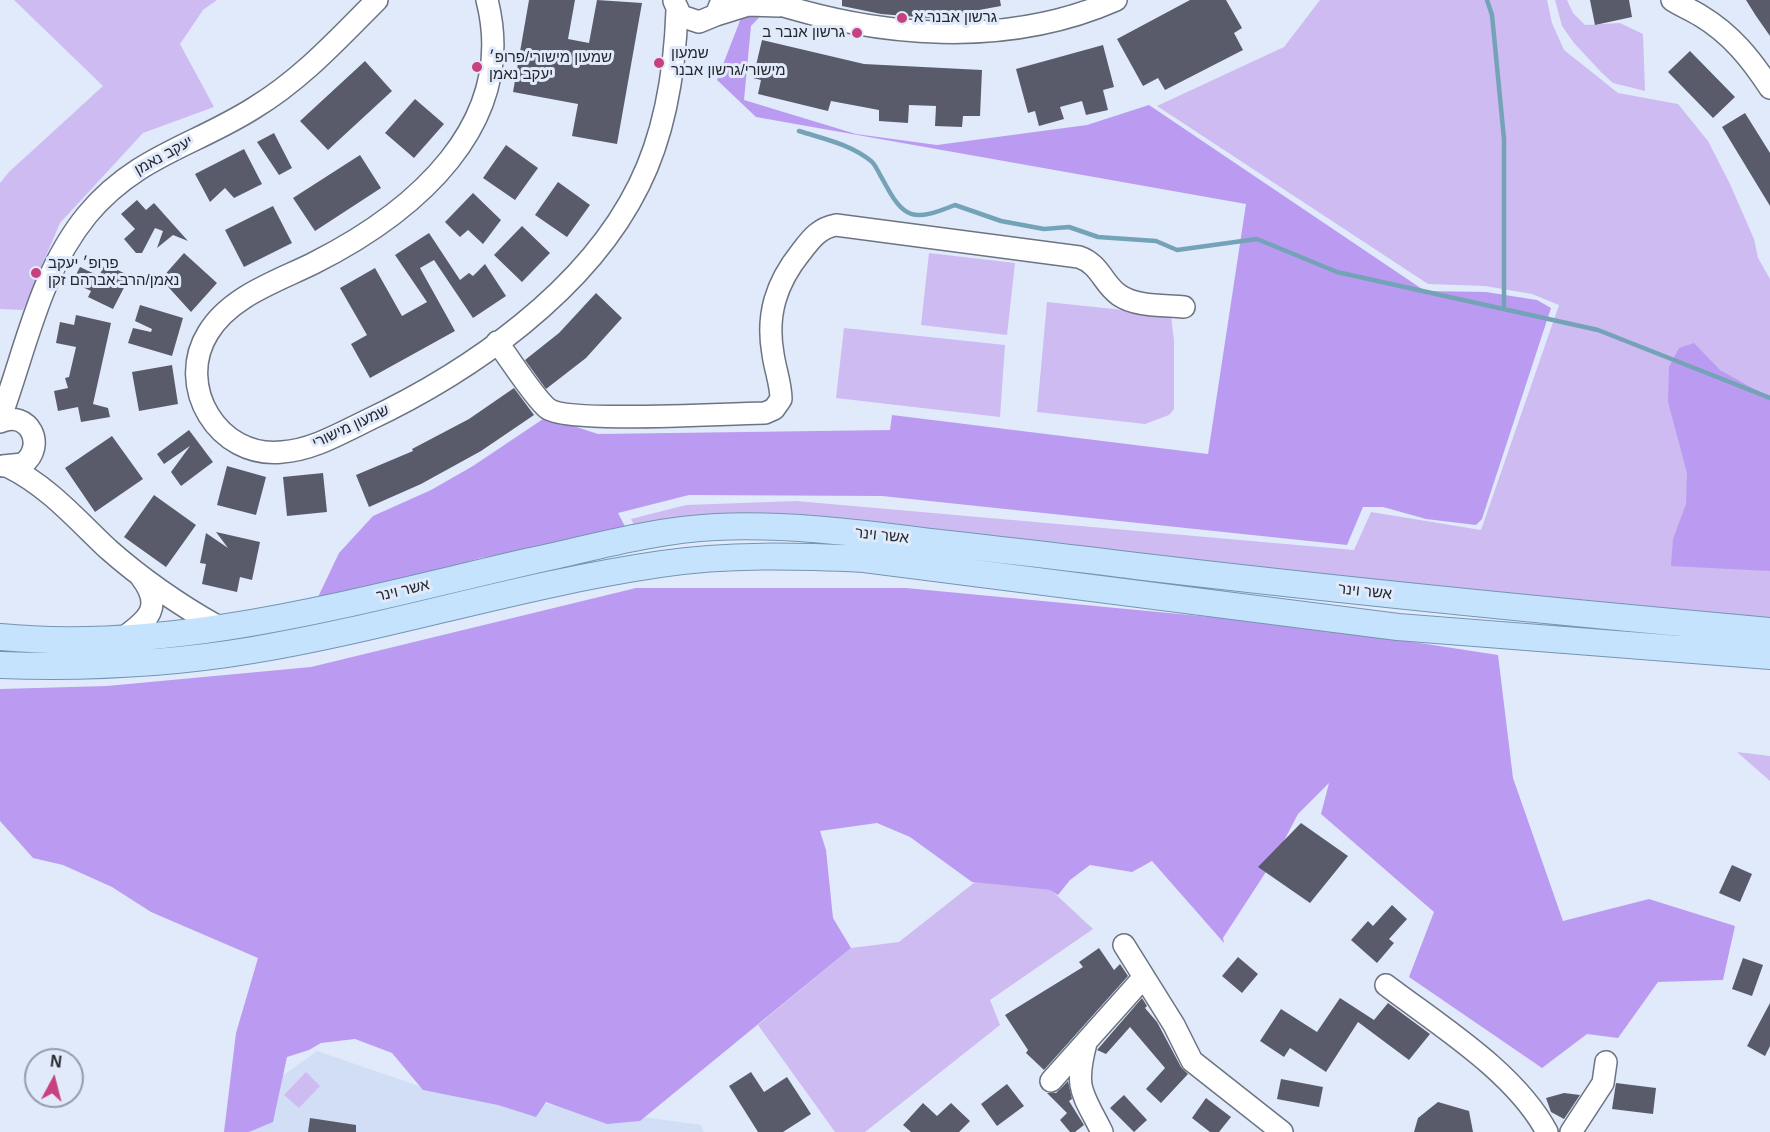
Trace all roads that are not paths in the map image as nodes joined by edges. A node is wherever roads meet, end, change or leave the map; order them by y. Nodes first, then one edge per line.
1 (377, 0) edge
2 (487, 0) edge
3 (1116, 0) edge
4 (1672, 0) edge
5 (774, 3) edge
6 (675, 5) edge
7 (714, 12) edge
8 (674, 71) junction
9 (1770, 87) edge
10 (1184, 307) dead end
11 (498, 342) junction
12 (17, 367) junction
13 (0, 420) edge
14 (25, 423) junction
15 (36, 447) junction
16 (5, 465) edge
17 (70, 511) junction
18 (139, 575) junction
19 (217, 626) junction
20 (1770, 631) edge
21 (0, 637) edge
22 (123, 638) junction
23 (1770, 656) edge
24 (0, 665) edge
25 (1124, 945) dead end
26 (1144, 977) junction
27 (1386, 985) dead end
28 (1087, 1041) junction
29 (1606, 1062) dead end
30 (1051, 1081) dead end
31 (1102, 1132) edge
32 (1282, 1132) edge
33 (1547, 1132) edge
34 (1572, 1132) edge

1 - 12 street, יעקב נאמן
2 - 11 street, שמעון מישורי
3 - 5 street
4 - 9 street
5 - 7 street
6 - 7 street
6 - 8 street, שמעון מישורי
7 - 8 street, שמעון מישורי
8 - 11 street, שמעון מישורי
10 - 11 street
12 - 13 street, יעקב נאמן
12 - 14 street, יעקב נאמן
13 - 14 street
14 - 15 street, יעקב נאמן
15 - 16 street
15 - 17 street
16 - 17 street
17 - 18 street
18 - 19 street
18 - 22 street
19 - 20 main road, אשר וינר
19 - 22 main road, אשר וינר
21 - 22 main road, אשר וינר
23 - 24 main road, אשר וינר
25 - 26 street
26 - 28 street
26 - 32 street
27 - 33 street
28 - 30 street
28 - 31 street
29 - 34 street

